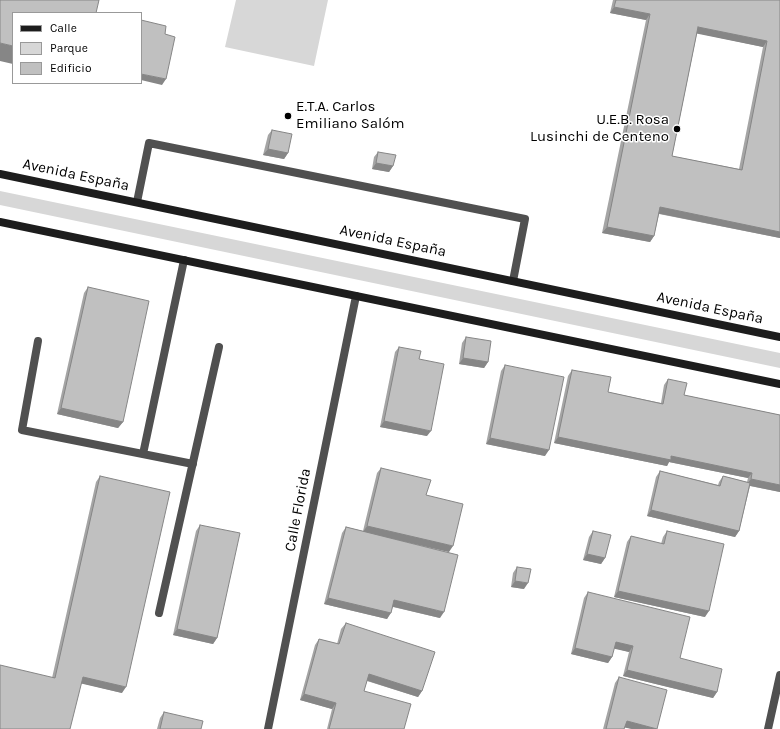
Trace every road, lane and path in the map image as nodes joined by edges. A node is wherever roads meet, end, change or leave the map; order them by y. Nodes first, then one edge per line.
1 (0, 174) edge
2 (137, 202) junction
3 (0, 222) edge
4 (184, 260) junction
5 (513, 281) junction
6 (356, 296) junction
7 (780, 337) edge
8 (38, 341) dead end
9 (219, 347) dead end
10 (780, 384) edge
11 (143, 454) junction
12 (192, 464) junction
13 (159, 613) dead end
14 (780, 675) edge
15 (268, 729) edge
16 (768, 729) edge

1 - 2 main road, Avenida España
2 - 5 main road, Avenida España
2 - 5 street
3 - 4 main road
4 - 6 main road
4 - 11 street
5 - 7 main road, Avenida España
6 - 10 main road
6 - 15 street, Calle Florida
8 - 11 street
9 - 12 street
11 - 12 street
12 - 13 street
14 - 16 street

